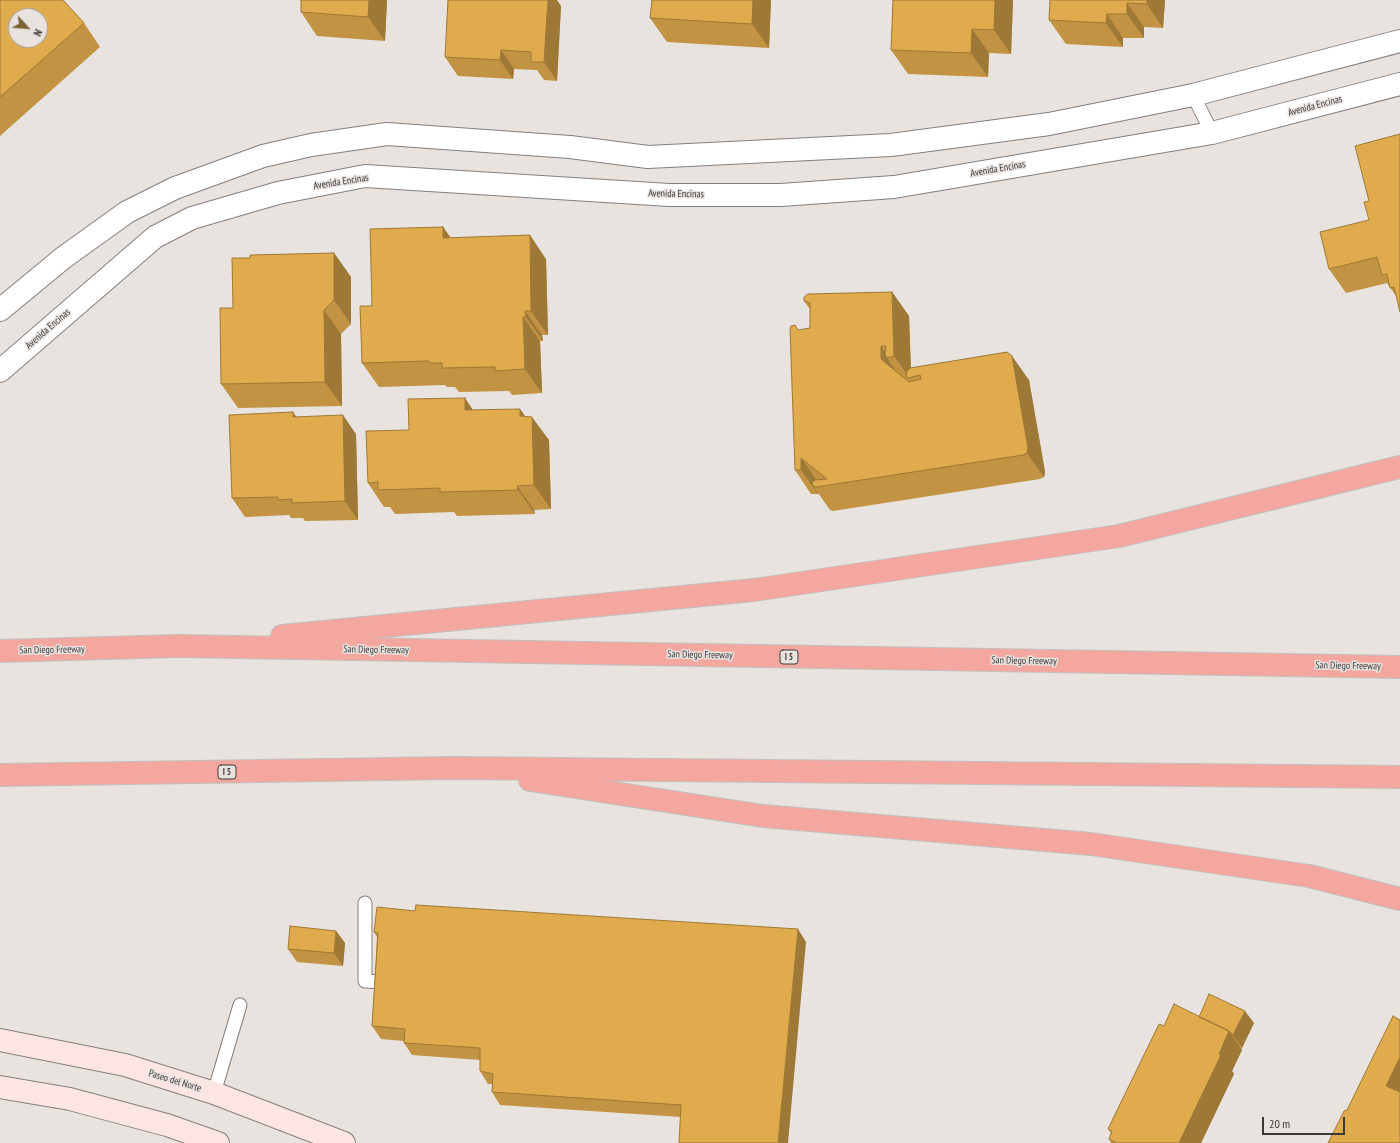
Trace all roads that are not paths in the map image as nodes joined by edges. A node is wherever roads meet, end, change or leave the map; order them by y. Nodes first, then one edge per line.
1 (1400, 40) edge
2 (1400, 84) edge
3 (1193, 95) junction
4 (1212, 133) junction
5 (0, 310) edge
6 (0, 371) edge
7 (1400, 467) edge
8 (178, 646) junction
9 (0, 651) edge
10 (1400, 667) edge
11 (454, 768) junction
12 (0, 775) edge
13 (1400, 777) edge
14 (1400, 899) edge
15 (365, 903) dead end
16 (382, 982) edge
17 (240, 1005) dead end
18 (0, 1040) edge
19 (0, 1087) edge
20 (214, 1092) junction
21 (218, 1143) edge
22 (344, 1143) edge

1 - 3 street
2 - 4 street, Avenida Encinas
3 - 4 lane
3 - 5 street
4 - 6 street, Avenida Encinas
7 - 8 highway
8 - 9 highway, San Diego Freeway / I 5
8 - 10 highway, San Diego Freeway / I 5
11 - 12 highway, I 5
11 - 13 highway, I 5
11 - 14 highway
15 - 16 lane
17 - 20 lane
18 - 20 main road, Paseo del Norte
19 - 21 main road
20 - 22 main road, Paseo del Norte

